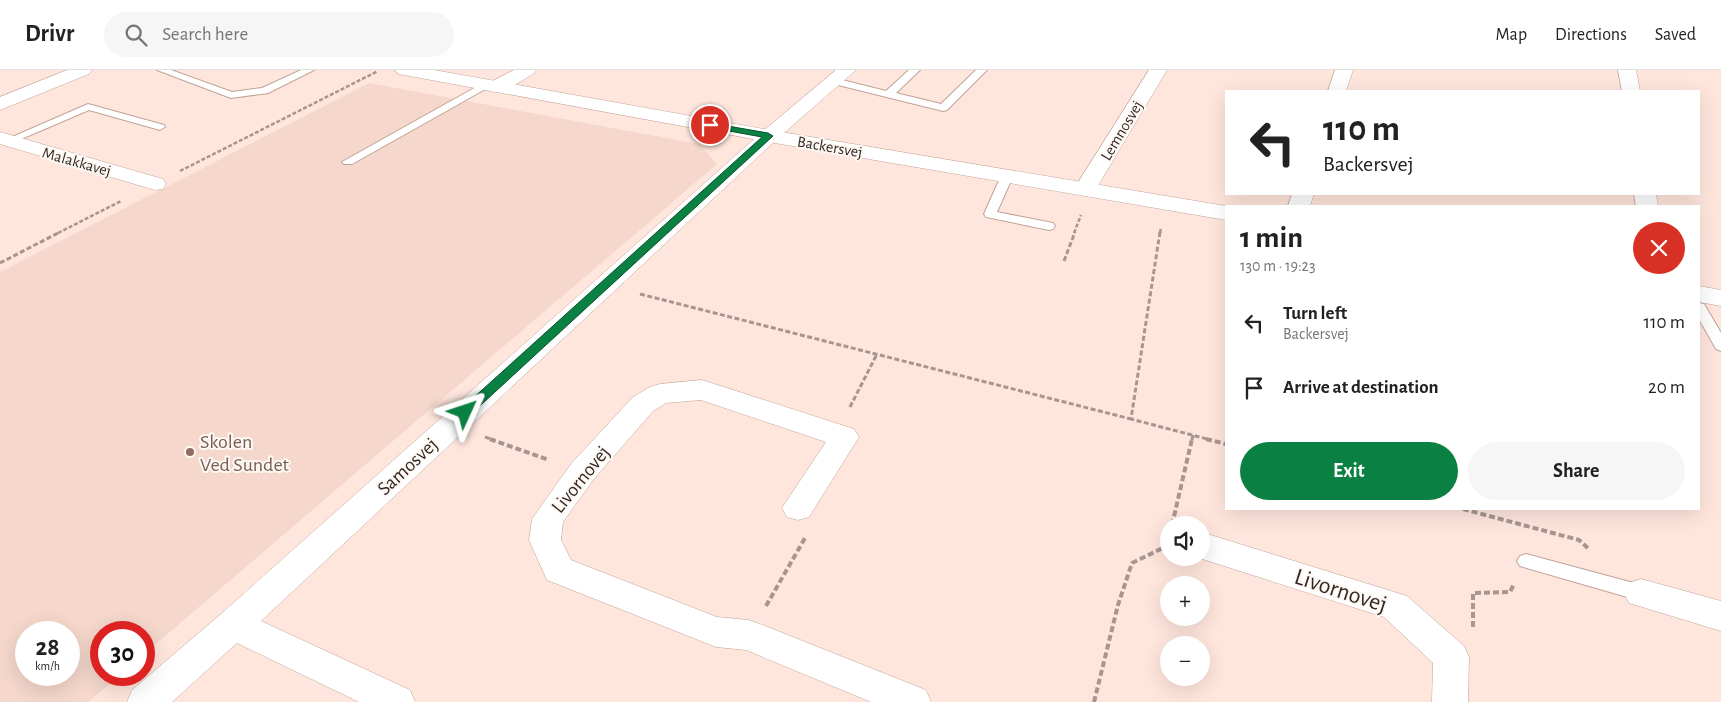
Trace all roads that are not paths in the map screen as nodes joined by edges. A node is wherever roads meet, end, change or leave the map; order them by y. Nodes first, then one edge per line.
1 (83, 70) edge
2 (162, 70) edge
3 (308, 70) edge
4 (404, 70) edge
5 (527, 70) edge
6 (915, 70) edge
7 (982, 70) edge
8 (1158, 70) edge
9 (1344, 70) edge
10 (1628, 70) edge
11 (841, 76) edge
12 (490, 86) junction
13 (1337, 90) edge
14 (1631, 90) edge
15 (888, 95) junction
16 (0, 104) edge
17 (160, 127) dead end
18 (768, 136) junction
19 (4, 139) edge
20 (348, 162) dead end
21 (1007, 176) junction
22 (155, 184) road end
23 (1088, 190) junction
24 (1225, 214) edge
25 (1049, 226) dead end
26 (1700, 294) edge
27 (1721, 298) edge
28 (1700, 309) edge
29 (1721, 346) edge
30 (798, 508) road end
31 (1210, 548) edge
32 (1526, 561) road end
33 (1641, 594) joint
34 (1721, 616) edge
35 (233, 625) junction
36 (145, 702) edge
37 (397, 702) edge
38 (913, 702) edge
39 (1450, 702) edge

1 - 16 street
2 - 3 lane
4 - 12 street, Backersvej
5 - 12 street
6 - 15 lane
7 - 15 lane
8 - 23 street, Lemnosvej
9 - 13 street
10 - 14 street
11 - 15 lane
11 - 18 street, Samosvej
12 - 18 street, Backersvej
12 - 20 lane
17 - 19 lane
18 - 21 street, Backersvej
18 - 35 street, Samosvej
19 - 22 street, Malakkavej
21 - 23 street, Backersvej
21 - 25 lane
23 - 24 street, Backersvej
26 - 27 street
28 - 29 lane
30 - 38 street, Livornovej
31 - 39 street, Livornovej
32 - 33 lane
33 - 34 street
35 - 36 street, Samosvej
35 - 37 street

